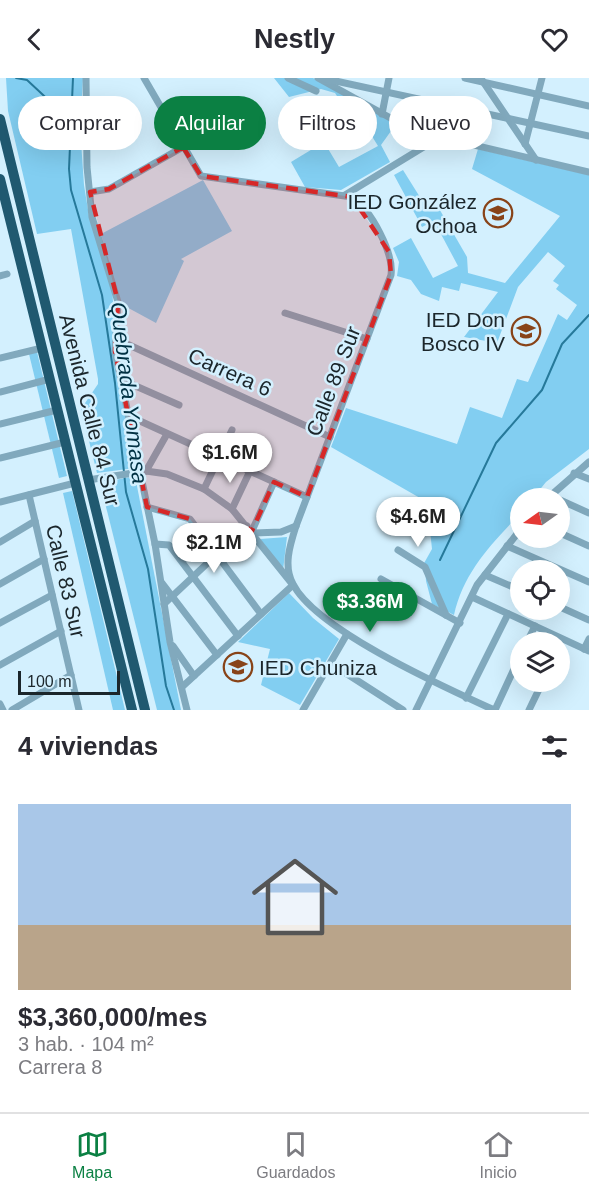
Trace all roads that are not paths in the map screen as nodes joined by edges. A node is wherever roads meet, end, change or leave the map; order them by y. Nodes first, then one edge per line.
1 (86, 78) edge
2 (144, 78) edge
3 (288, 78) edge
4 (320, 78) edge
5 (389, 78) edge
6 (465, 78) edge
7 (542, 78) edge
8 (482, 80) edge
9 (316, 91) dead end
10 (386, 92) junction
11 (538, 94) junction
12 (154, 96) edge
13 (589, 106) edge
14 (381, 114) junction
15 (389, 118) edge
16 (509, 119) junction
17 (0, 120) edge
18 (531, 124) junction
19 (589, 136) edge
20 (525, 144) junction
21 (492, 149) edge
22 (178, 150) edge
23 (185, 150) edge
24 (420, 150) edge
25 (536, 160) junction
26 (589, 172) edge
27 (0, 179) edge
28 (90, 192) junction
29 (349, 196) junction
30 (285, 313) dead end
31 (116, 339) junction
32 (367, 339) junction
33 (42, 348) junction
34 (0, 358) edge
35 (50, 379) junction
36 (122, 380) junction
37 (0, 392) edge
38 (179, 405) dead end
39 (57, 410) junction
40 (129, 416) junction
41 (0, 424) edge
42 (232, 430) dead end
43 (167, 434) junction
44 (330, 437) junction
45 (65, 442) junction
46 (219, 457) junction
47 (0, 458) edge
48 (589, 462) edge
49 (139, 471) junction
50 (250, 471) junction
51 (574, 473) junction
52 (589, 479) edge
53 (88, 480) junction
54 (274, 482) junction
55 (75, 483) junction
56 (561, 488) edge
57 (204, 489) junction
58 (29, 495) junction
59 (307, 497) junction
60 (0, 502) edge
61 (570, 505) edge
62 (147, 507) junction
63 (232, 509) junction
64 (589, 513) edge
65 (35, 521) junction
66 (296, 526) junction
67 (249, 529) junction
68 (570, 537) edge
69 (0, 542) edge
70 (510, 542) edge
71 (155, 544) junction
72 (507, 546) junction
73 (589, 546) edge
74 (398, 550) dead end
75 (217, 554) junction
76 (44, 559) junction
77 (485, 575) junction
78 (193, 577) junction
79 (381, 579) dead end
80 (161, 581) junction
81 (589, 582) edge
82 (0, 585) edge
83 (293, 585) junction
84 (510, 586) edge
85 (52, 595) junction
86 (172, 596) junction
87 (472, 597) junction
88 (164, 604) junction
89 (570, 611) edge
90 (508, 614) junction
91 (261, 615) junction
92 (446, 616) junction
93 (589, 620) edge
94 (460, 623) junction
95 (0, 624) edge
96 (535, 626) junction
97 (61, 631) junction
98 (532, 632) edge
99 (545, 632) edge
100 (347, 634) junction
101 (238, 636) junction
102 (589, 639) edge
103 (170, 642) junction
104 (570, 645) edge
105 (587, 650) edge
106 (217, 655) junction
107 (0, 665) edge
108 (344, 672) dead end
109 (71, 675) junction
110 (194, 676) junction
111 (510, 677) edge
112 (431, 682) junction
113 (182, 687) junction
114 (538, 692) edge
115 (466, 698) junction
116 (485, 708) edge
117 (12, 710) edge
118 (78, 710) edge
119 (132, 710) edge
120 (145, 710) edge
121 (187, 710) edge
122 (303, 710) edge
123 (403, 710) edge
124 (416, 710) edge
125 (494, 710) edge
126 (529, 710) edge

1 - 28 street
2 - 12 street
3 - 9 street
4 - 10 street
4 - 14 street
5 - 10 street
6 - 8 street
7 - 11 street
8 - 11 street
8 - 16 street
10 - 14 street
10 - 16 street
11 - 13 street
11 - 18 street
14 - 15 street
16 - 18 street
16 - 20 street
17 - 53 highway, Avenida Calle 84 Sur
18 - 19 street
18 - 20 street
20 - 25 street
21 - 25 street
22 - 28 street
23 - 29 street
24 - 29 street
25 - 26 street
27 - 33 highway, Avenida Calle 84 Sur
28 - 31 street
29 - 32 street, Calle 89 Sur
30 - 32 street
31 - 36 street
31 - 44 street, Carrera 6
32 - 44 street, Calle 89 Sur
33 - 34 street
33 - 35 highway, Avenida Calle 84 Sur
35 - 37 street
35 - 39 highway, Avenida Calle 84 Sur
36 - 38 street
36 - 40 street
39 - 41 street
39 - 45 highway, Avenida Calle 84 Sur
40 - 43 street
40 - 49 street
42 - 46 street
43 - 46 street
43 - 49 street
44 - 59 street, Calle 89 Sur
45 - 47 street
45 - 55 highway, Avenida Calle 84 Sur
46 - 50 street
46 - 57 street
48 - 51 street
49 - 53 street
49 - 57 street
49 - 62 street
50 - 54 street
50 - 63 street
51 - 52 street
51 - 56 street
53 - 120 highway, Avenida Calle 84 Sur
54 - 59 street
54 - 67 street
55 - 58 street
55 - 119 highway, Avenida Calle 84 Sur
57 - 63 street
58 - 60 street
58 - 65 street, Calle 83 Sur
59 - 66 street, Calle 89 Sur
61 - 64 street
62 - 71 street
62 - 75 street
63 - 67 street
65 - 69 street
65 - 76 street, Calle 83 Sur
66 - 67 street
66 - 83 street, Calle 89 Sur
67 - 75 street
67 - 83 street
68 - 73 street
70 - 72 street
71 - 78 street
71 - 80 street
72 - 77 street
72 - 81 street
74 - 92 street
75 - 78 street
75 - 91 street
76 - 82 street
76 - 85 street, Calle 83 Sur
77 - 84 street
77 - 87 street
78 - 86 street
78 - 101 street
79 - 92 street
80 - 86 street
80 - 88 street
83 - 91 street
83 - 100 street, Calle 89 Sur
85 - 95 street
85 - 97 street, Calle 83 Sur
86 - 88 street
86 - 106 street
87 - 90 street
87 - 94 street
88 - 103 street
89 - 93 street
90 - 96 street
90 - 115 street
91 - 101 street
92 - 94 street
94 - 112 street
96 - 98 street
96 - 99 street
97 - 107 street
97 - 109 street, Calle 83 Sur
100 - 112 street, Calle 89 Sur
100 - 122 street
101 - 106 street
102 - 105 street
103 - 110 street
103 - 113 street
104 - 105 street
106 - 110 street
108 - 123 street
109 - 117 street
109 - 118 street, Calle 83 Sur
110 - 113 street
111 - 125 street
112 - 115 street, Calle 89 Sur
112 - 124 street
113 - 121 street
114 - 126 street
115 - 116 street, Calle 89 Sur
116 - 125 street, Calle 89 Sur

